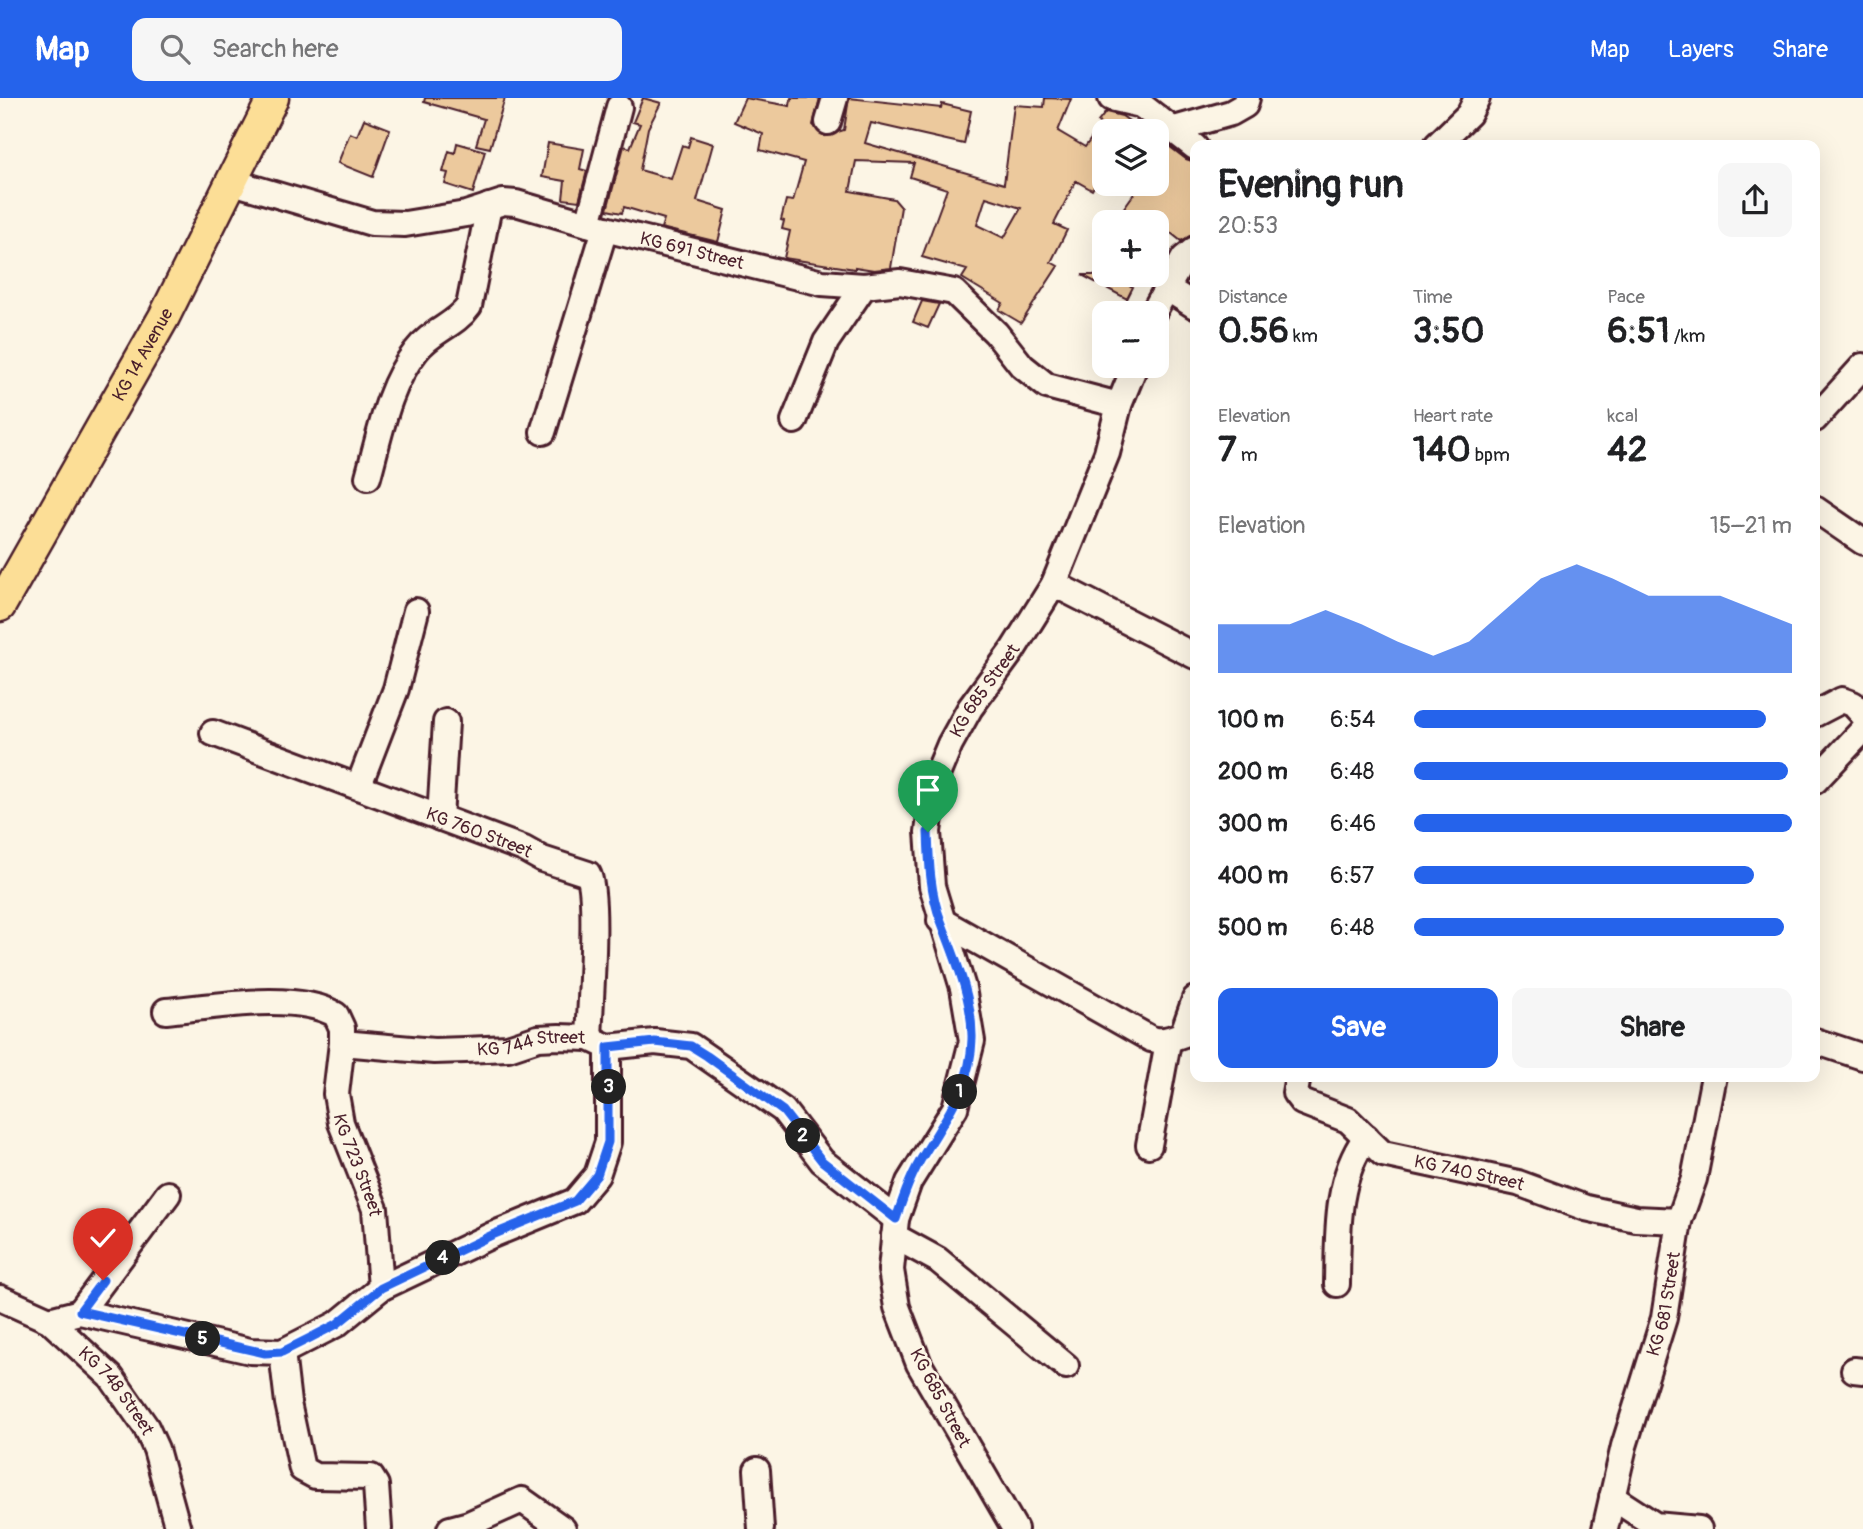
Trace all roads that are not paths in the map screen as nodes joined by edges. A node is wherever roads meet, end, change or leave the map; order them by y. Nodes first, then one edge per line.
1 (273, 98) edge
2 (835, 98) edge
3 (1111, 98) edge
4 (1247, 98) edge
5 (1477, 98) edge
6 (619, 107) dead end
7 (828, 122) dead end
8 (1171, 130) junction
9 (1442, 140) edge
10 (1190, 143) edge
11 (233, 183) junction
12 (489, 206) junction
13 (597, 227) junction
14 (1190, 253) edge
15 (1169, 281) edge
16 (864, 286) junction
17 (1165, 287) joint
18 (1159, 301) edge
19 (1190, 303) edge
20 (1863, 366) edge
21 (1130, 378) edge
22 (1119, 405) junction
23 (1820, 413) edge
24 (794, 421) dead end
25 (543, 432) dead end
26 (368, 477) dead end
27 (1820, 512) edge
28 (1863, 542) edge
29 (1054, 584) junction
30 (0, 606) edge
31 (416, 611) dead end
32 (1190, 653) edge
33 (1820, 711) edge
34 (1863, 715) edge
35 (446, 722) dead end
36 (1863, 730) edge
37 (213, 733) dead end
38 (1820, 776) edge
39 (359, 785) junction
40 (440, 818) junction
41 (940, 920) junction
42 (166, 1011) dead end
43 (1190, 1013) edge
44 (1182, 1035) edge
45 (342, 1042) junction
46 (598, 1043) junction
47 (1820, 1043) edge
48 (1863, 1057) edge
49 (1297, 1082) edge
50 (1713, 1082) edge
51 (1366, 1137) junction
52 (1149, 1144) dead end
53 (168, 1194) dead end
54 (1679, 1221) junction
55 (895, 1228) junction
56 (1337, 1284) dead end
57 (381, 1288) junction
58 (0, 1298) edge
59 (80, 1311) junction
60 (49, 1320) junction
61 (282, 1352) junction
62 (1066, 1366) dead end
63 (757, 1470) dead end
64 (1612, 1497) junction
65 (170, 1525) edge
66 (1011, 1528) edge
67 (379, 1529) edge
68 (450, 1529) edge
69 (562, 1529) edge
70 (761, 1529) edge
71 (1605, 1529) edge
72 (1699, 1529) edge

1 - 11 main road, KG 14 Avenue
2 - 7 street
3 - 8 street
4 - 8 street
5 - 9 street
6 - 13 street
8 - 10 street
11 - 12 street, KG 691 Street
11 - 30 main road, KG 14 Avenue
12 - 13 street, KG 691 Street
12 - 26 street
13 - 16 street, KG 691 Street
13 - 25 street
14 - 15 street
16 - 22 street, KG 691 Street
16 - 24 street
17 - 18 street
17 - 19 street
20 - 23 street
21 - 22 street, KG 685 Street
22 - 29 street, KG 685 Street
27 - 28 street
29 - 32 street
29 - 41 street, KG 685 Street
31 - 39 street
33 - 34 street
35 - 40 street
36 - 38 street
37 - 39 street, KG 760 Street
39 - 40 street, KG 760 Street
40 - 46 street, KG 760 Street
41 - 44 street
41 - 55 street, KG 685 Street
42 - 45 street
43 - 44 street
44 - 52 street
45 - 46 street, KG 744 Street
45 - 57 street, KG 723 Street
46 - 55 street, KG 744 Street
46 - 57 street
47 - 48 street
49 - 51 street, KG 740 Street
50 - 54 street, KG 681 Street
51 - 54 street, KG 740 Street
51 - 56 street
53 - 59 street
54 - 64 street, KG 681 Street
55 - 62 street, KG 744 Street
55 - 66 street, KG 685 Street
57 - 61 street
58 - 60 street, KG 748 Street
59 - 60 street
59 - 61 street
60 - 65 street, KG 748 Street
61 - 67 street
63 - 70 street
64 - 71 street, KG 681 Street
64 - 72 street
68 - 69 street

